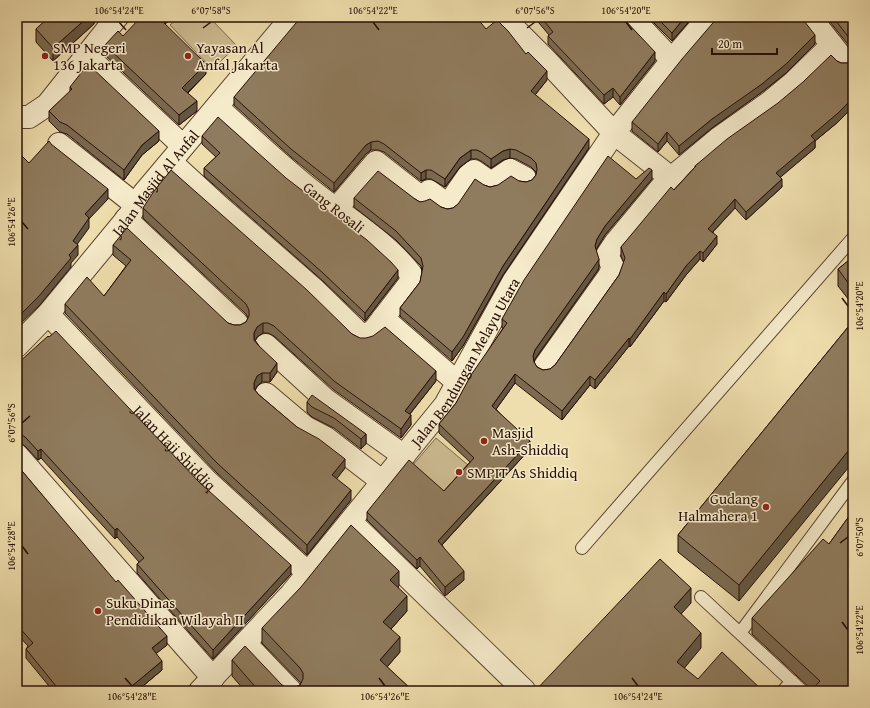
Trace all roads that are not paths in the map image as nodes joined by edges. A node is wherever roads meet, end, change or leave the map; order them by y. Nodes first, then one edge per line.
1 (117, 17) edge
2 (292, 17) edge
3 (503, 17) edge
4 (630, 17) edge
5 (709, 17) edge
6 (810, 17) edge
7 (832, 45) junction
8 (86, 56) junction
9 (672, 60) junction
10 (853, 60) edge
11 (216, 107) junction
12 (17, 117) edge
13 (614, 132) junction
14 (59, 144) dead end
15 (177, 154) junction
16 (525, 178) dead end
17 (671, 178) junction
18 (336, 209) junction
19 (131, 212) junction
20 (853, 238) edge
21 (48, 314) junction
22 (383, 318) junction
23 (237, 323) edge
24 (266, 345) dead end
25 (17, 346) edge
26 (545, 366) dead end
27 (458, 383) junction
28 (266, 394) dead end
29 (17, 455) edge
30 (404, 456) junction
31 (853, 481) edge
32 (383, 482) junction
33 (351, 522) junction
34 (582, 548) dead end
35 (308, 573) junction
36 (701, 597) dead end
37 (740, 633) junction
38 (245, 643) junction
39 (792, 681) junction
40 (206, 684) edge
41 (524, 690) dead end
42 (291, 691) edge
43 (783, 691) edge
44 (802, 691) edge

1 - 8 street
2 - 11 street, Jalan Masjid Al Anfal
3 - 13 street
4 - 9 street
5 - 9 street, Jalan Bendungan Melayu Utara
6 - 7 street
7 - 10 street
7 - 17 street
8 - 12 street
8 - 15 street
9 - 13 street, Jalan Bendungan Melayu Utara
11 - 15 street, Jalan Masjid Al Anfal
11 - 18 street, Gang Rosali
13 - 17 street
13 - 27 street, Jalan Bendungan Melayu Utara
14 - 19 street
15 - 19 street, Jalan Masjid Al Anfal
15 - 22 street, Gang Rosali
16 - 18 street
17 - 26 street
18 - 22 street, Gang Rosali
19 - 21 street, Jalan Masjid Al Anfal
19 - 23 street
20 - 34 lane
21 - 25 street, Jalan Masjid Al Anfal
21 - 35 street, Jalan Haji Shiddiq
22 - 27 street
24 - 30 street
27 - 30 street, Jalan Bendungan Melayu Utara
28 - 32 street
29 - 40 street
30 - 32 street, Jalan Bendungan Melayu Utara
31 - 37 lane
32 - 33 street, Jalan Bendungan Melayu Utara
33 - 35 street, Jalan Bendungan Melayu Utara
33 - 41 street
35 - 38 street, Jalan Bendungan Melayu Utara
36 - 37 lane
37 - 39 lane
38 - 40 street, Jalan Bendungan Melayu Utara
38 - 42 street
39 - 43 lane
39 - 44 lane

